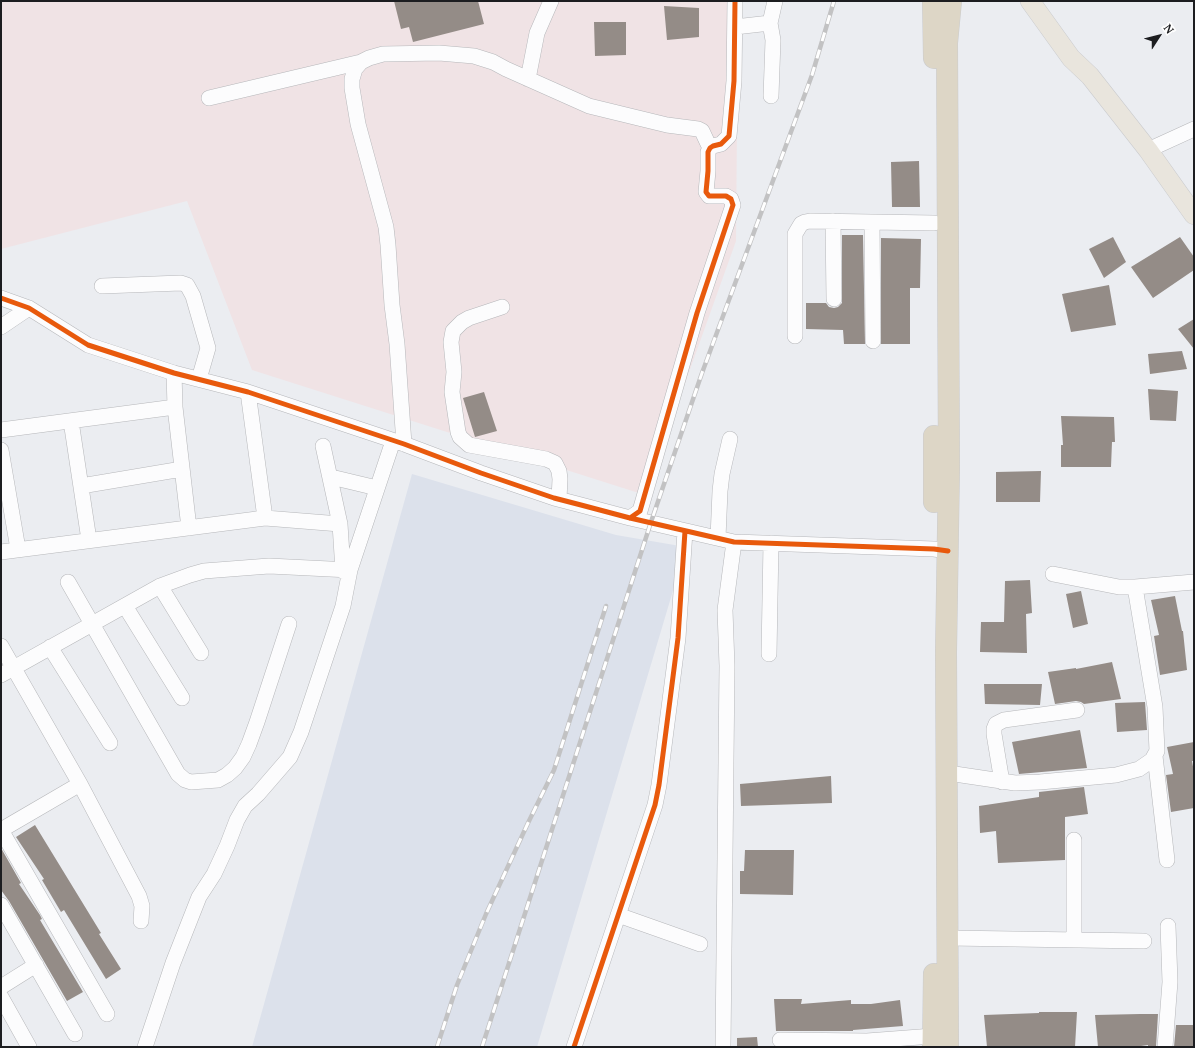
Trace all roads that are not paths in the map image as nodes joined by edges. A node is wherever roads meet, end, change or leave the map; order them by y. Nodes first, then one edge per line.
1 (551, 1) edge
2 (735, 1) edge
3 (775, 1) edge
4 (933, 1) edge
5 (951, 1) edge
6 (1030, 1) edge
7 (1046, 1) edge
8 (770, 23) junction
9 (734, 27) junction
10 (361, 62) junction
11 (1090, 76) junction
12 (528, 79) junction
13 (771, 96) dead end
14 (209, 98) dead end
15 (1194, 129) edge
16 (710, 148) junction
17 (1148, 150) junction
18 (1194, 215) edge
19 (834, 221) junction
20 (872, 222) junction
21 (934, 223) junction
22 (102, 286) dead end
23 (1, 298) edge
24 (834, 299) dead end
25 (28, 308) junction
26 (502, 308) dead end
27 (1, 327) edge
28 (795, 336) dead end
29 (873, 341) dead end
30 (174, 373) junction
31 (199, 380) junction
32 (248, 392) junction
33 (175, 407) junction
34 (71, 421) junction
35 (1, 430) edge
36 (730, 439) dead end
37 (399, 442) junction
38 (324, 446) dead end
39 (1, 450) edge
40 (182, 469) junction
41 (330, 477) junction
42 (81, 486) junction
43 (377, 488) junction
44 (559, 499) junction
45 (265, 518) junction
46 (630, 518) junction
47 (340, 524) junction
48 (189, 528) junction
49 (685, 531) junction
50 (718, 538) junction
51 (89, 540) junction
52 (734, 542) junction
53 (771, 543) junction
54 (18, 549) junction
55 (941, 550) junction
56 (1, 552) edge
57 (346, 571) junction
58 (1053, 574) dead end
59 (68, 582) dead end
60 (1194, 582) edge
61 (160, 586) junction
62 (1135, 587) junction
63 (125, 606) junction
64 (92, 624) junction
65 (289, 624) dead end
66 (1, 646) edge
67 (50, 647) junction
68 (201, 653) dead end
69 (769, 654) dead end
70 (7, 671) edge
71 (182, 698) dead end
72 (1077, 710) dead end
73 (110, 743) dead end
74 (1155, 756) junction
75 (948, 773) junction
76 (1002, 782) junction
77 (80, 784) junction
78 (1, 830) edge
79 (1074, 840) dead end
80 (1167, 860) dead end
81 (1, 905) edge
82 (618, 915) junction
83 (141, 921) dead end
84 (1168, 926) dead end
85 (949, 938) junction
86 (1074, 940) junction
87 (1144, 941) dead end
88 (700, 944) dead end
89 (36, 965) junction
90 (1, 987) edge
91 (1, 997) edge
92 (107, 1014) dead end
93 (75, 1034) dead end
94 (780, 1040) dead end
95 (938, 1043) edge
96 (30, 1047) edge
97 (145, 1047) edge
98 (574, 1047) edge
99 (723, 1047) edge
100 (1165, 1047) edge

1 - 12 street
2 - 9 street
3 - 8 street
4 - 21 highway
5 - 55 highway
6 - 11 main road
7 - 11 main road
8 - 9 street
8 - 13 street
9 - 16 street
10 - 12 street
10 - 14 street
10 - 37 street
11 - 17 main road
12 - 16 street
15 - 17 street
16 - 46 street
17 - 18 main road
19 - 20 street
19 - 24 street
19 - 28 street
20 - 21 street
20 - 29 street
21 - 55 highway
22 - 31 street
23 - 25 street
25 - 27 street
25 - 30 street
26 - 44 street
30 - 31 street
30 - 33 street
31 - 32 street
32 - 37 street
32 - 45 street
33 - 34 street
33 - 40 street
34 - 35 street
34 - 42 street
36 - 50 street
37 - 43 street
37 - 44 street
38 - 41 street
39 - 54 street
40 - 42 street
40 - 48 street
41 - 43 street
41 - 47 street
42 - 51 street
43 - 57 street
44 - 46 street
45 - 47 street
45 - 48 street
46 - 49 street
47 - 57 street
48 - 51 street
49 - 50 street
49 - 82 street
50 - 52 street
51 - 54 street
52 - 53 street
52 - 99 street
53 - 55 street
53 - 69 street
54 - 56 street
55 - 75 highway
55 - 95 highway
57 - 61 street
57 - 97 street
58 - 62 street
59 - 64 street
60 - 62 street
61 - 63 street
61 - 68 street
62 - 74 street
63 - 64 street
63 - 71 street
64 - 65 street
64 - 67 street
66 - 70 street
67 - 70 street
67 - 73 street
70 - 77 street
72 - 76 street
74 - 76 street
74 - 80 street
75 - 76 street
75 - 85 highway
77 - 78 street
77 - 83 street
78 - 92 street
79 - 86 street
81 - 89 street
82 - 88 street
82 - 98 street
84 - 100 street
85 - 86 street
85 - 95 highway
86 - 87 street
89 - 90 street
89 - 93 street
91 - 96 street
94 - 95 street

